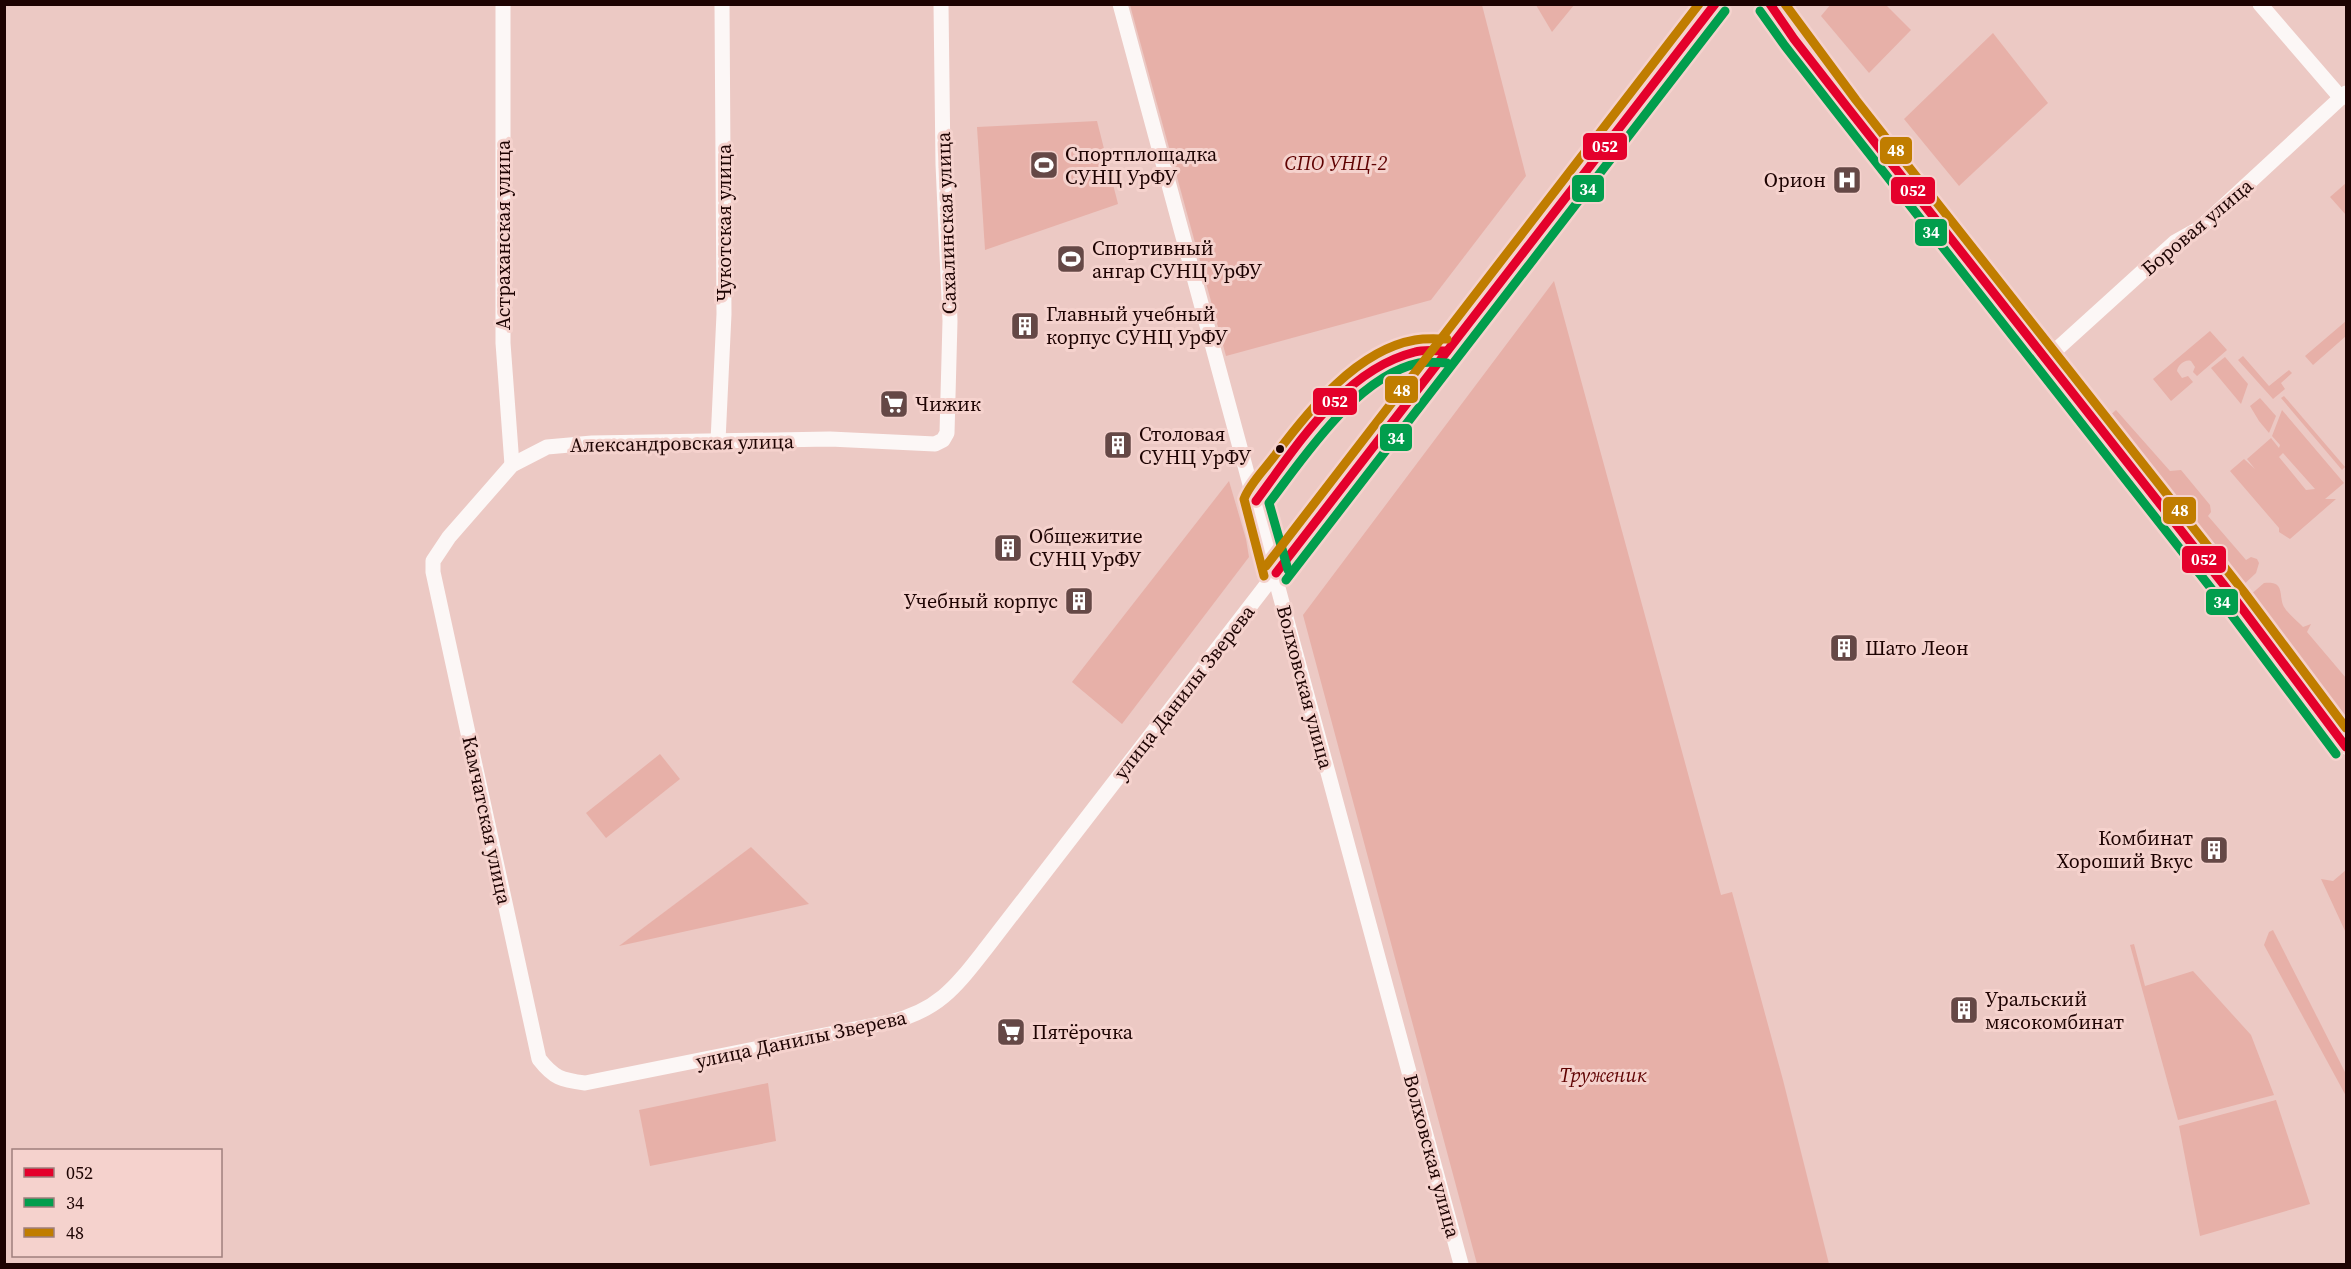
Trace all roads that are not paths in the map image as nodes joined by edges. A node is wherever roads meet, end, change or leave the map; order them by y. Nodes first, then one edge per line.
1 (503, 4) edge
2 (722, 4) edge
3 (941, 4) edge
4 (1120, 4) edge
5 (1715, 4) edge
6 (1770, 4) edge
7 (2260, 4) edge
8 (2344, 95) edge
9 (2046, 359) junction
10 (943, 440) joint
11 (718, 441) junction
12 (512, 465) junction
13 (433, 561) joint
14 (1276, 573) junction
15 (2346, 747) edge
16 (551, 1074) joint
17 (1461, 1264) edge

1 - 12 street, Астраханская улица
2 - 11 street, Чукотская улица
3 - 10 street, Сахалинская улица
4 - 14 street, Волховская улица
5 - 14 street, улица Данилы Зверева
6 - 9 street
7 - 8 street
8 - 9 street, Боровая улица
9 - 15 street
10 - 11 street, Александровская улица
11 - 12 street, Александровская улица
12 - 13 street, Александровская улица
13 - 16 street, Камчатская улица
14 - 16 street, улица Данилы Зверева
14 - 17 street, Волховская улица

